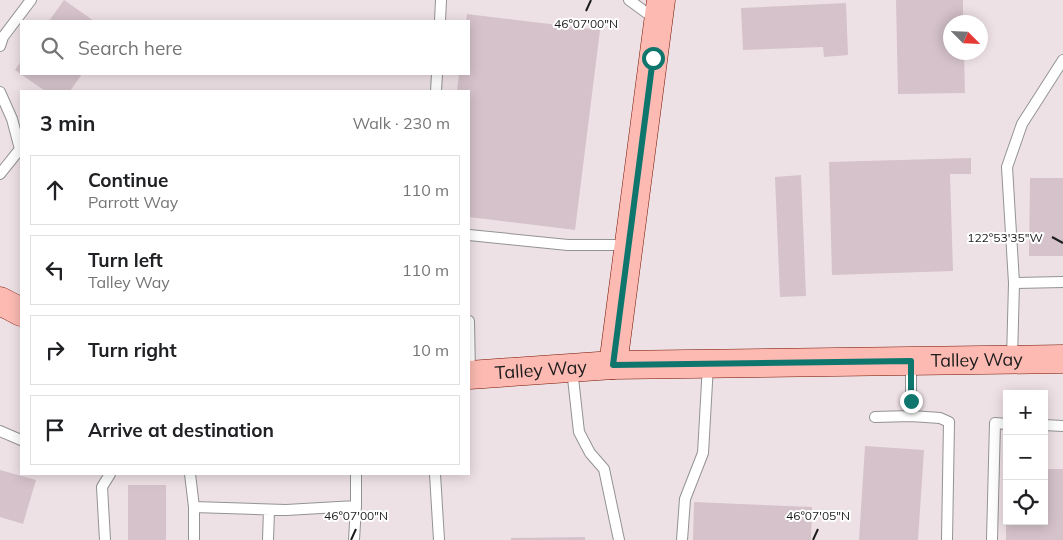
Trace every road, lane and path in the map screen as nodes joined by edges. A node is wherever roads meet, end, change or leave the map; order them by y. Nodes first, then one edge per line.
1 (31, 0) edge
2 (441, 0) edge
3 (628, 0) edge
4 (660, 11) edge
5 (440, 20) edge
6 (0, 46) edge
7 (1063, 60) edge
8 (437, 75) edge
9 (436, 90) edge
10 (0, 94) edge
11 (0, 174) edge
12 (470, 236) edge
13 (629, 246) junction
14 (1063, 282) edge
15 (1014, 283) junction
16 (0, 301) edge
17 (20, 311) edge
18 (1063, 359) edge
19 (1012, 360) junction
20 (911, 361) junction
21 (708, 364) junction
22 (613, 365) junction
23 (572, 368) junction
24 (470, 375) edge
25 (911, 416) junction
26 (875, 417) dead end
27 (1003, 424) edge
28 (1048, 425) edge
29 (1063, 426) edge
30 (0, 431) edge
31 (20, 440) edge
32 (109, 475) edge
33 (190, 475) edge
34 (356, 475) edge
35 (435, 475) edge
36 (356, 506) junction
37 (194, 507) junction
38 (269, 510) junction
39 (105, 540) edge
40 (194, 540) edge
41 (268, 540) edge
42 (354, 540) edge
43 (439, 540) edge
44 (619, 540) edge
45 (682, 540) edge
46 (947, 540) edge
47 (992, 540) edge

1 - 6 lane
2 - 5 lane
3 - 4 lane
4 - 13 main road
7 - 15 lane
8 - 9 lane
10 - 11 lane
12 - 13 lane
13 - 22 main road
14 - 15 lane
15 - 19 lane
16 - 17 main road
18 - 19 main road, Talley Way
19 - 20 main road, Talley Way
20 - 21 main road, Talley Way
20 - 25 lane
21 - 22 main road, Talley Way
21 - 45 lane
22 - 23 main road, Talley Way
23 - 24 main road, Talley Way
23 - 44 lane
25 - 26 lane
25 - 46 lane
27 - 47 lane
28 - 29 lane
30 - 31 lane
32 - 39 lane
33 - 37 lane
34 - 36 lane
35 - 43 lane
36 - 38 lane
36 - 42 lane
37 - 38 lane
37 - 40 lane
38 - 41 lane

